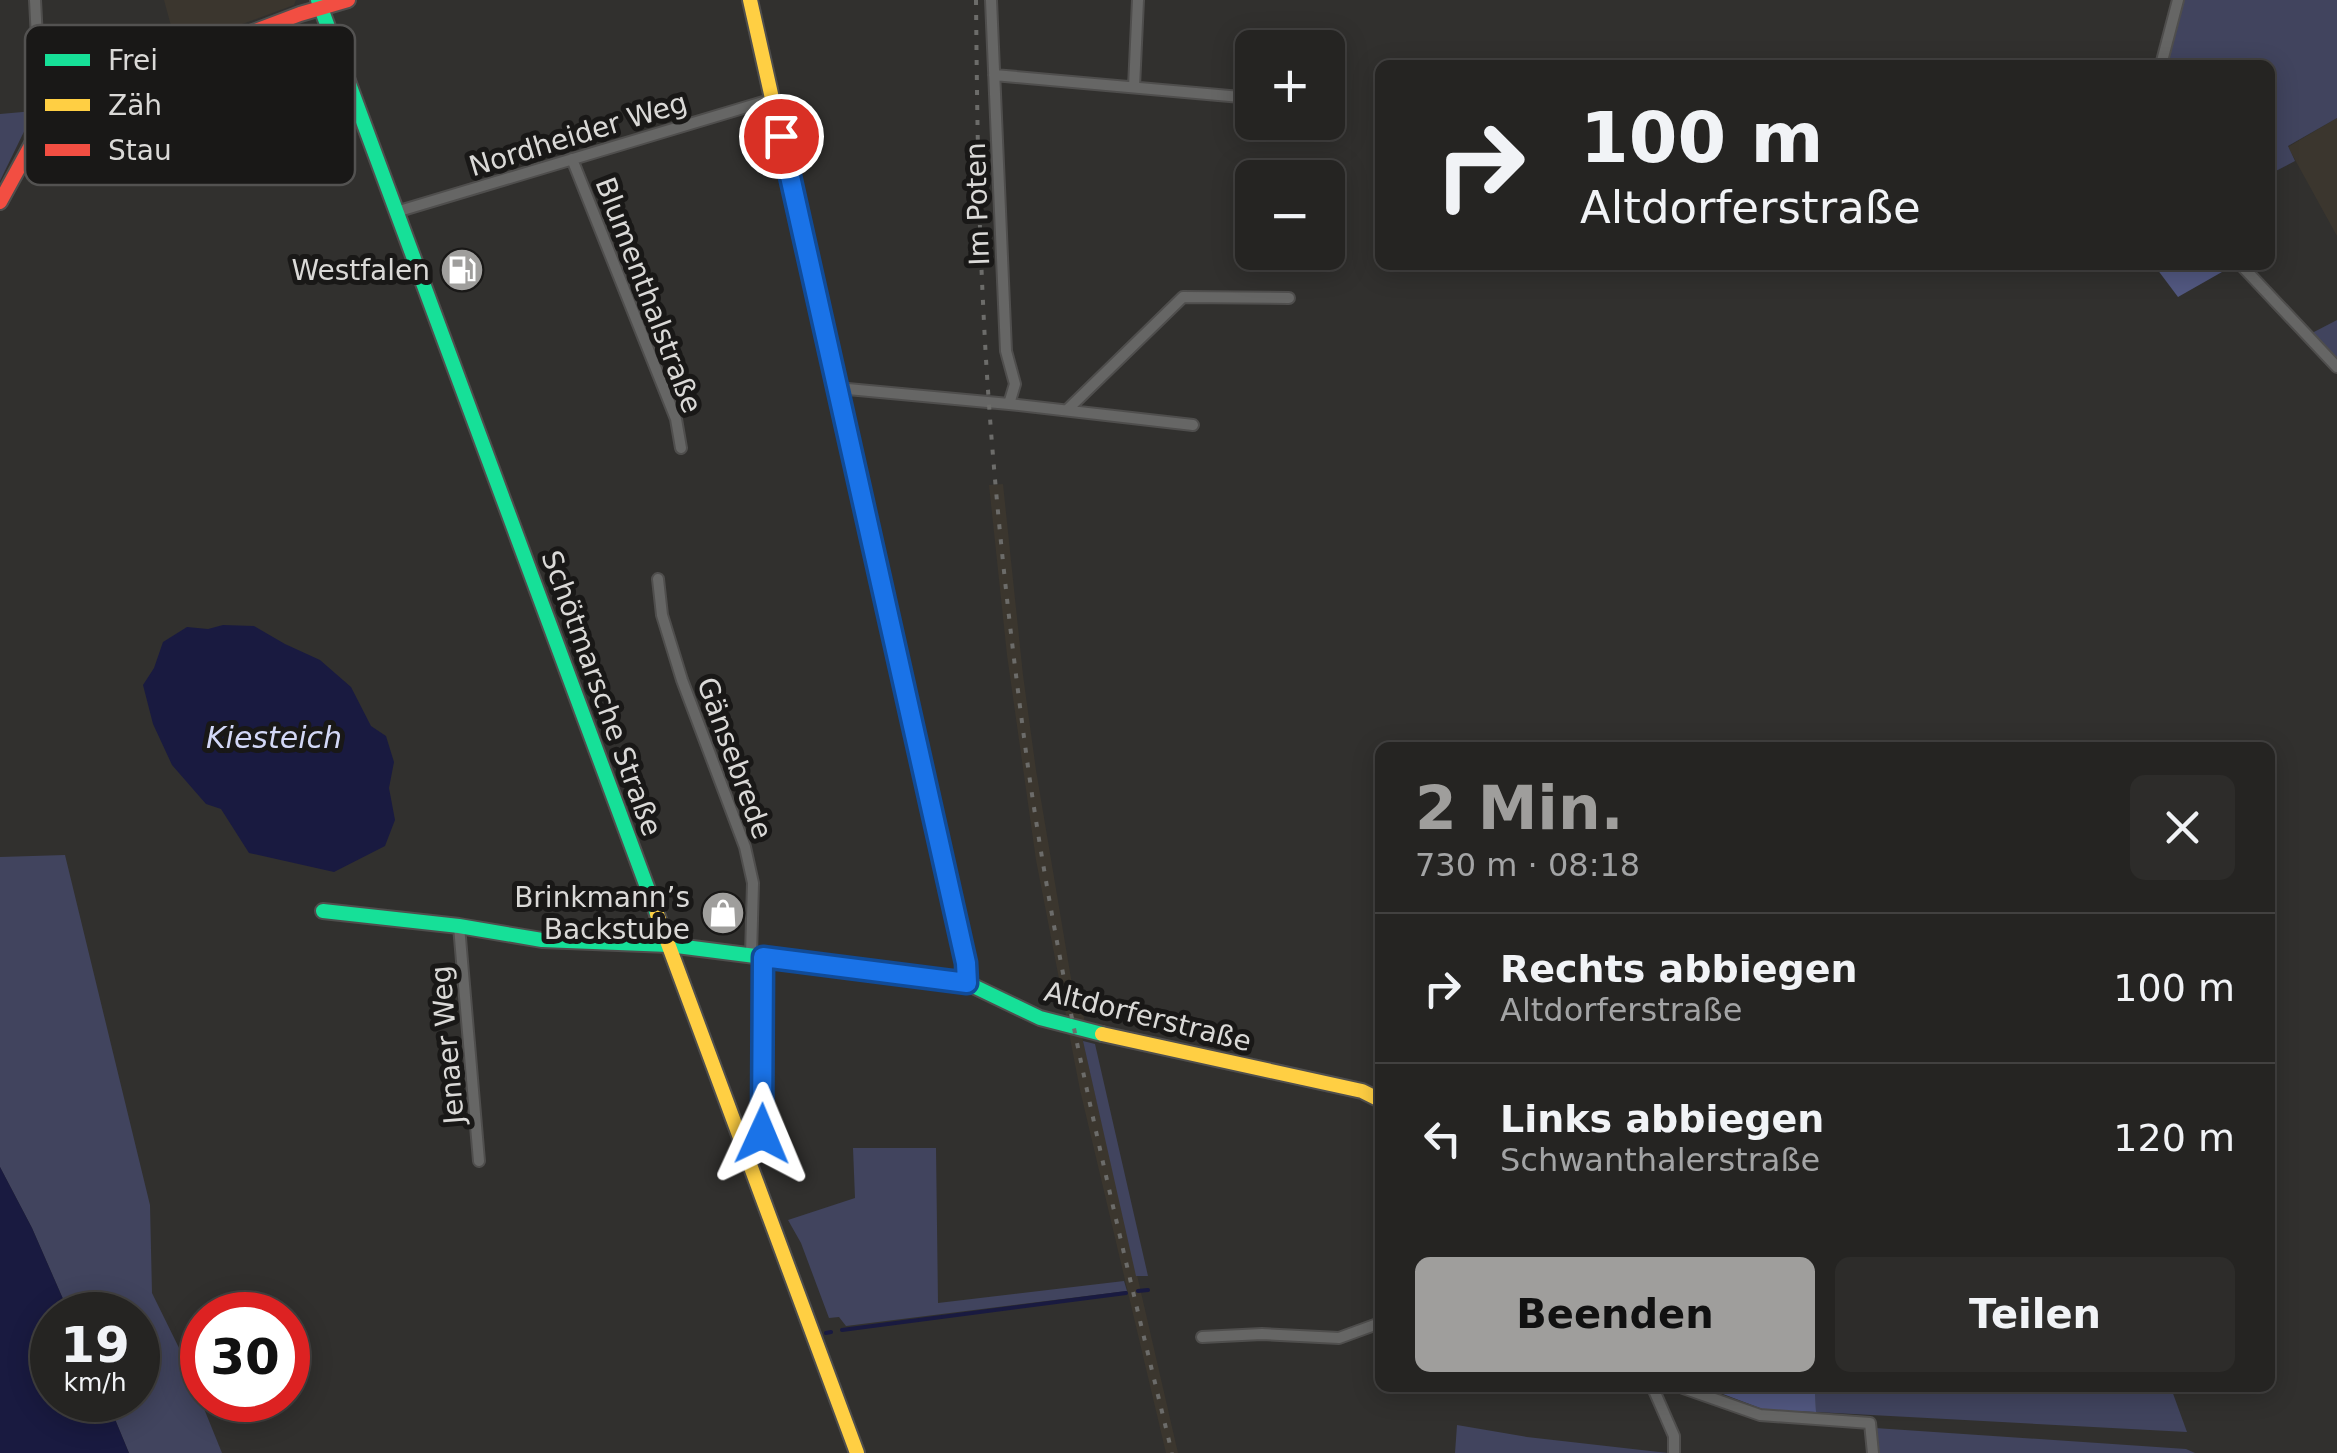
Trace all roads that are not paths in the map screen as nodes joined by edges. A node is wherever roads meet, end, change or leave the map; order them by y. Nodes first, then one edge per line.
1 (35, 0) edge
2 (348, 0) edge
3 (750, 0) edge
4 (991, 0) edge
5 (1138, 0) edge
6 (2178, 0) edge
7 (319, 4) edge
8 (37, 25) edge
9 (266, 25) edge
10 (2162, 60) edge
11 (994, 75) junction
12 (1134, 88) junction
13 (1235, 97) edge
14 (773, 100) junction
15 (355, 101) edge
16 (25, 156) edge
17 (572, 159) junction
18 (0, 202) edge
19 (396, 212) junction
20 (2246, 270) edge
21 (1289, 298) dead end
22 (2337, 367) edge
23 (837, 388) junction
24 (1010, 404) junction
25 (1068, 410) junction
26 (1193, 426) dead end
27 (680, 448) dead end
28 (658, 578) dead end
29 (323, 911) dead end
30 (459, 926) junction
31 (669, 945) junction
32 (757, 956) junction
33 (967, 983) junction
34 (1375, 1098) edge
35 (756, 1146) dead end
36 (479, 1161) dead end
37 (1375, 1325) edge
38 (1202, 1337) dead end
39 (1655, 1392) edge
40 (1695, 1392) edge
41 (857, 1453) edge
42 (1674, 1453) edge
43 (1873, 1453) edge

1 - 8 street
2 - 7 street
3 - 14 street
4 - 11 street, Im Poten
5 - 12 street
6 - 10 street
7 - 9 street
11 - 12 street
11 - 24 street, Im Poten
12 - 13 street
14 - 17 street, Nordheider Weg
14 - 23 street
15 - 19 street, Schötmarsche Straße
16 - 18 street
17 - 19 street, Nordheider Weg
17 - 27 street, Blumenthalstraße
19 - 31 street, Schötmarsche Straße
20 - 22 street
21 - 25 street
23 - 24 street
23 - 33 street
24 - 25 street
25 - 26 street
28 - 32 street, Gänsebrede
29 - 30 street, Altdorferstraße
30 - 31 street, Altdorferstraße
30 - 36 street, Jenaer Weg
31 - 32 street, Altdorferstraße
31 - 41 street, Schötmarsche Straße
32 - 33 street, Altdorferstraße
32 - 35 street, Gänsebrede
33 - 34 street, Altdorferstraße
37 - 38 street
39 - 42 street
40 - 43 street

